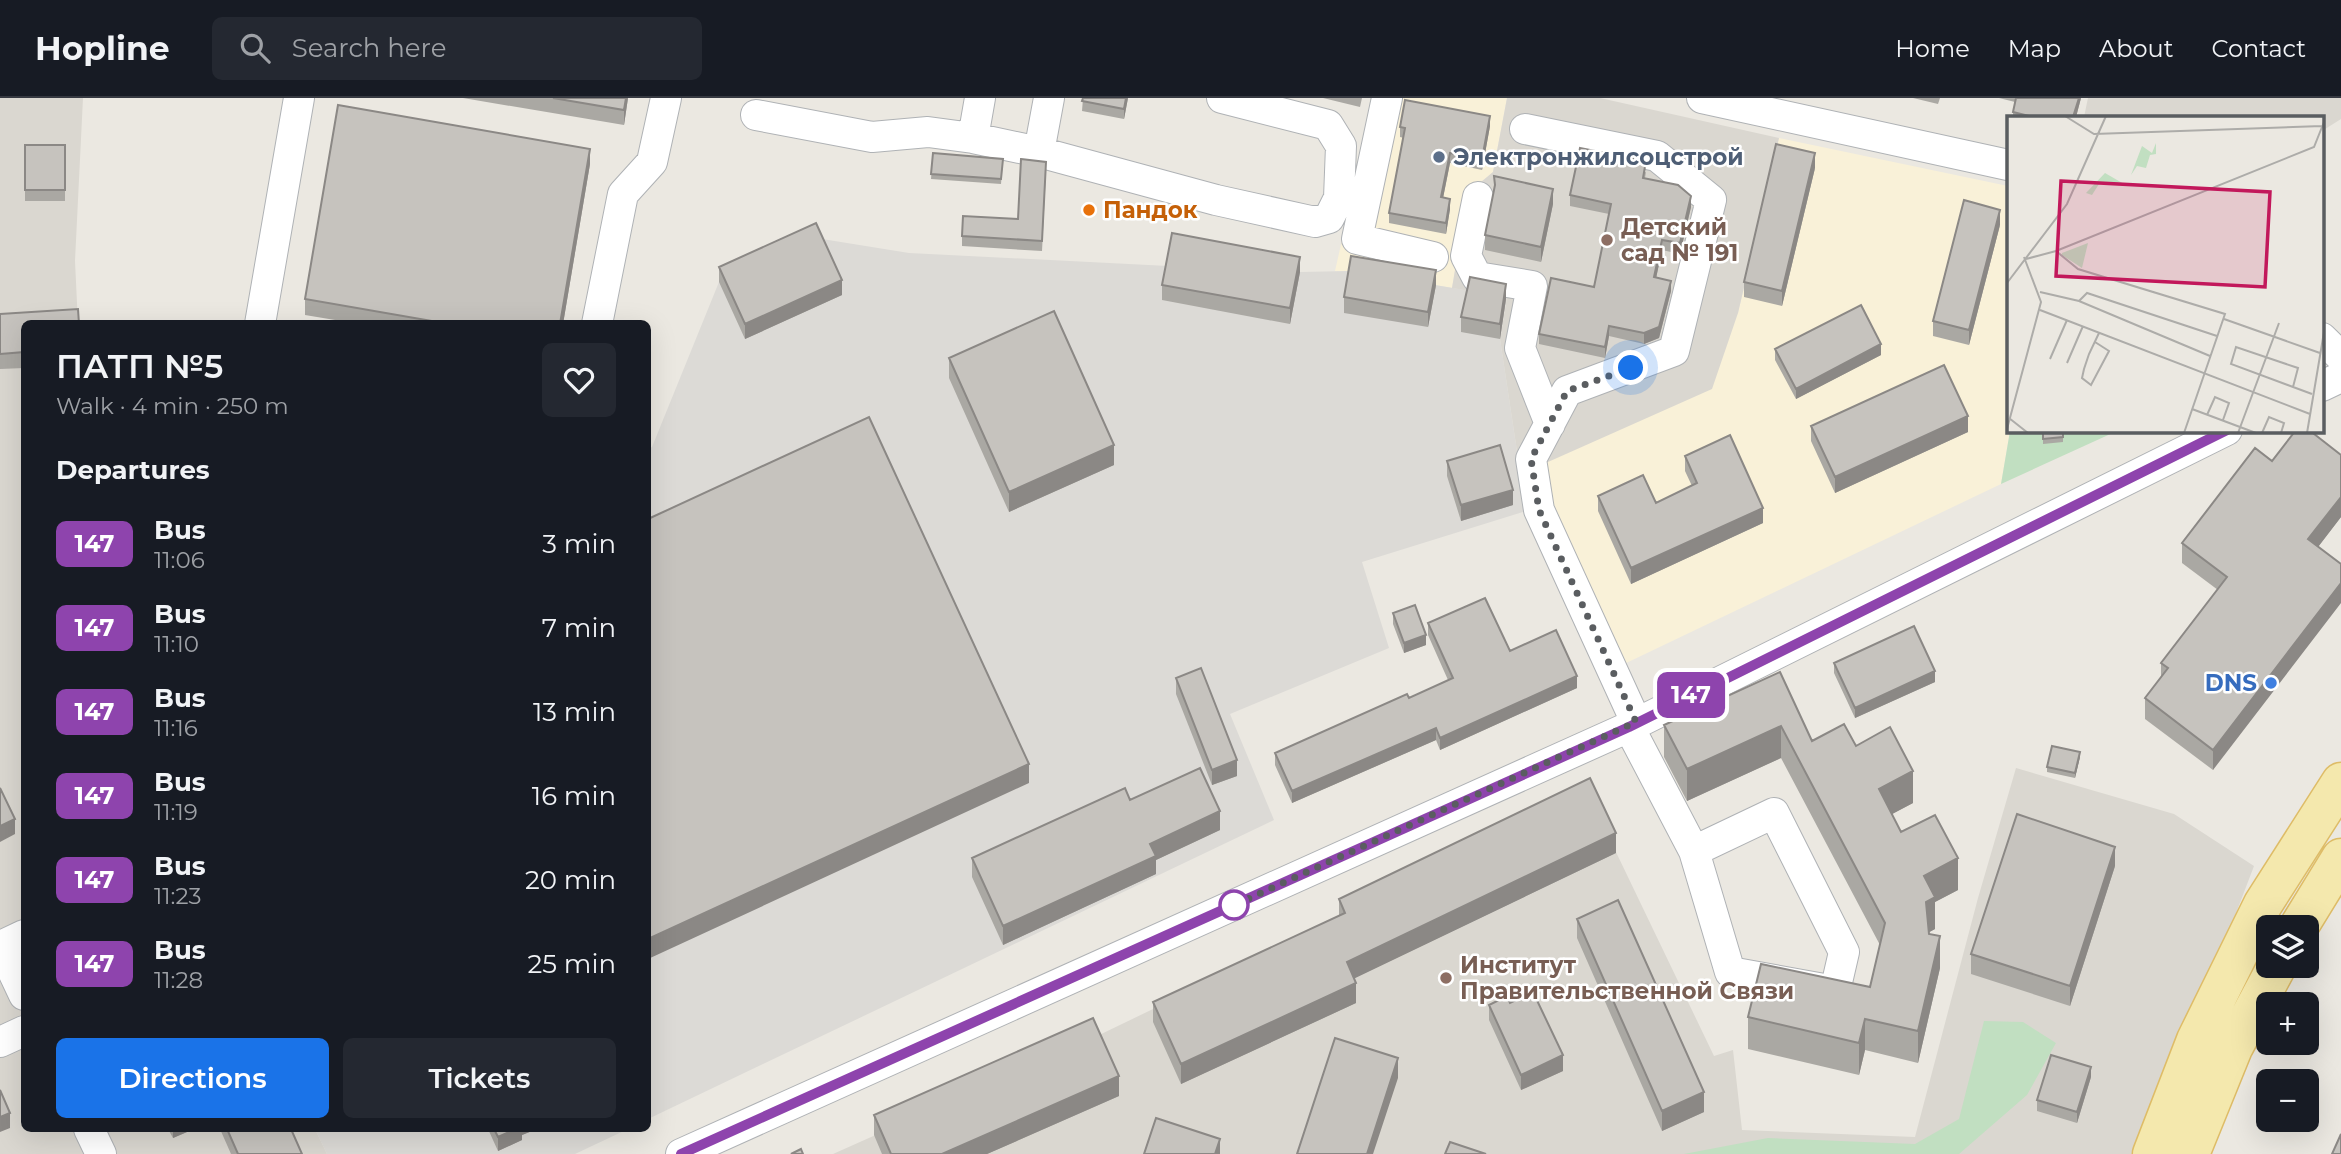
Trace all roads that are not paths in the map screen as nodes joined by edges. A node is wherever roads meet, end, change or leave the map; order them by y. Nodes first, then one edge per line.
1 (299, 98) edge
2 (666, 98) edge
3 (980, 98) edge
4 (1049, 98) edge
5 (1222, 98) edge
6 (1387, 98) edge
7 (1702, 98) edge
8 (756, 116) dead end
9 (1525, 129) dead end
10 (973, 138) junction
11 (1038, 152) junction
12 (2007, 165) edge
13 (1478, 197) dead end
14 (1433, 257) dead end
15 (261, 320) edge
16 (598, 320) edge
17 (2324, 340) edge
18 (2341, 357) edge
19 (2341, 377) edge
20 (2324, 385) edge
21 (1550, 424) junction
22 (2223, 432) edge
23 (1632, 725) junction
24 (2341, 782) edge
25 (1694, 851) junction
26 (2341, 858) edge
27 (2306, 915) edge
28 (21, 936) edge
29 (2271, 978) edge
30 (21, 989) edge
31 (21, 1032) edge
32 (0, 1042) edge
33 (90, 1132) edge
34 (101, 1154) edge
35 (681, 1154) edge
36 (2152, 1154) edge
37 (2190, 1154) edge

1 - 15 street
2 - 16 street
3 - 10 street
4 - 11 street
5 - 11 street
6 - 14 street
7 - 12 street
8 - 10 street
9 - 21 street
10 - 11 street
13 - 21 street
17 - 18 street
19 - 20 street
21 - 23 street
22 - 23 street
23 - 25 street
23 - 35 street
24 - 36 main road
25 - 25 street
26 - 27 main road
28 - 30 street
29 - 37 main road
31 - 32 street
33 - 34 street

